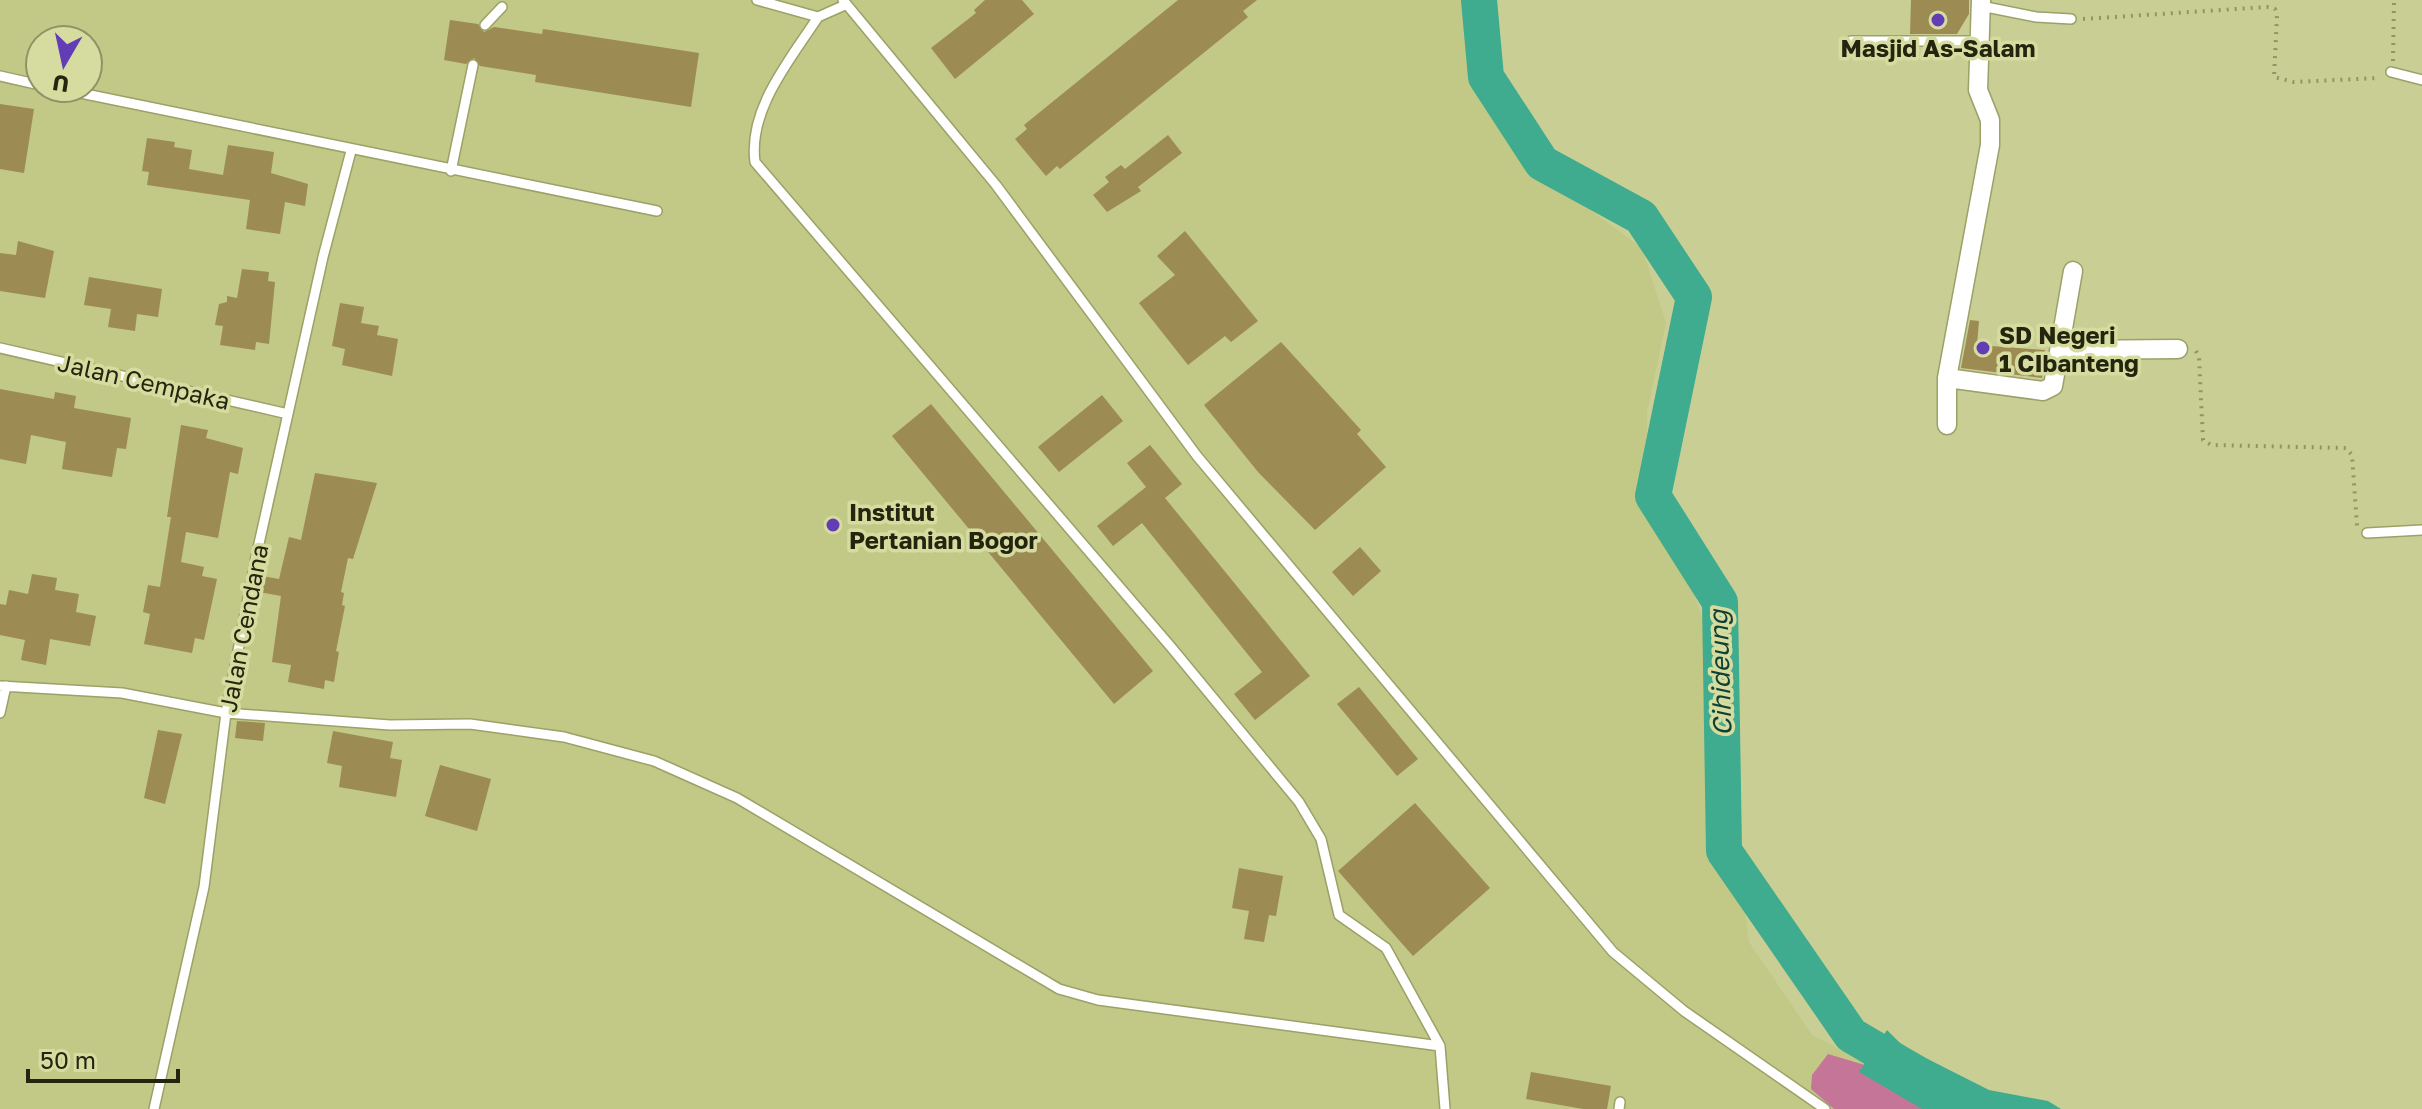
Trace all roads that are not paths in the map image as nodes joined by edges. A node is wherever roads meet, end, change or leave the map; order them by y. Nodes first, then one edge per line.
1 (757, 0) edge
2 (844, 3) edge
3 (1981, 3) edge
4 (502, 7) dead end
5 (818, 17) junction
6 (2071, 19) road end
7 (485, 25) dead end
8 (1851, 41) dead end
9 (1979, 41) junction
10 (473, 65) dead end
11 (2391, 72) road end
12 (0, 76) edge
13 (2422, 80) edge
14 (24, 81) edge
15 (104, 98) edge
16 (351, 151) junction
17 (451, 171) junction
18 (657, 211) dead end
19 (2073, 271) dead end
20 (0, 348) edge
21 (2178, 349) road end
22 (2061, 350) junction
23 (1947, 378) junction
24 (288, 414) junction
25 (1947, 425) dead end
26 (2422, 530) edge
27 (2367, 533) road end
28 (3, 686) edge
29 (0, 713) edge
30 (226, 713) junction
31 (1440, 1046) junction
32 (154, 1109) edge
33 (1445, 1109) edge
34 (1825, 1109) edge

1 - 5 lane
2 - 5 lane
2 - 34 lane
3 - 6 lane
3 - 9 street
4 - 7 lane
5 - 31 lane
8 - 9 lane
9 - 23 street
10 - 17 lane
11 - 13 lane
12 - 14 lane
15 - 16 lane
16 - 17 lane
16 - 24 lane, Jalan Cendana
17 - 18 lane
19 - 22 street
20 - 24 lane, Jalan Cempaka
21 - 22 street
22 - 23 street
23 - 25 street
24 - 30 lane, Jalan Cendana
26 - 27 lane
28 - 29 lane
28 - 30 lane
30 - 31 lane
30 - 32 lane, Jalan Cendana
31 - 33 lane

